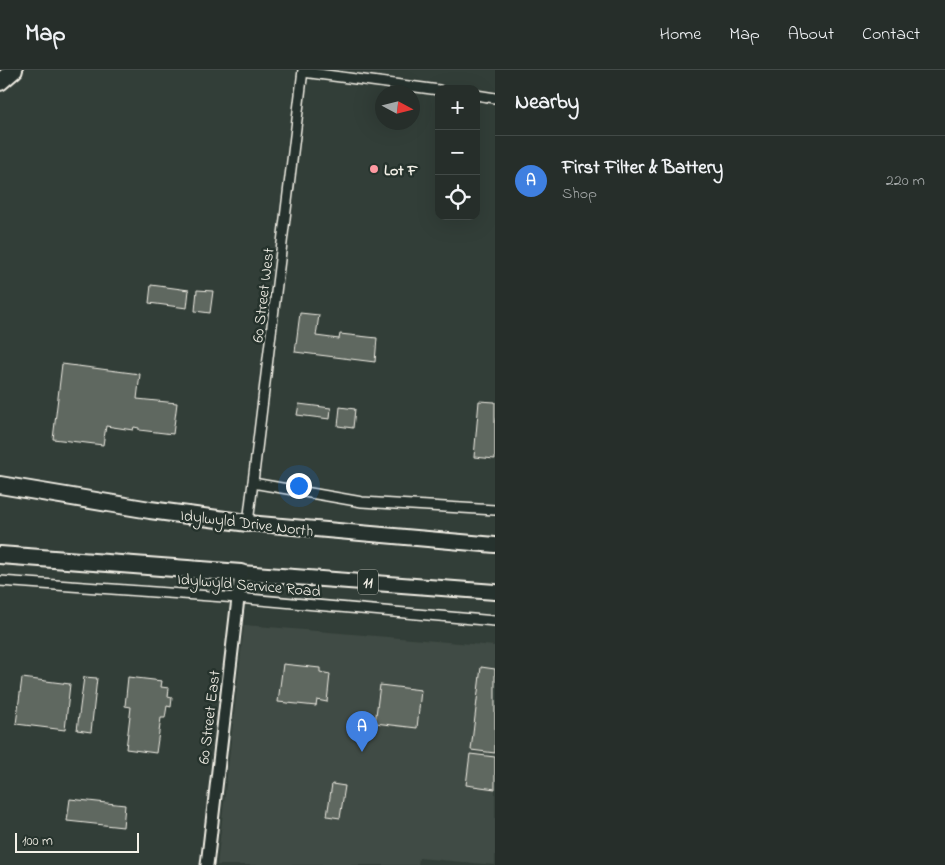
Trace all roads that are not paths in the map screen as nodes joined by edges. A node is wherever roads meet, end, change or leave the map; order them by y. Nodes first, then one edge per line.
1 (14, 70) edge
2 (303, 71) edge
3 (0, 82) edge
4 (435, 89) edge
5 (480, 96) edge
6 (495, 98) edge
7 (253, 483) junction
8 (0, 485) edge
9 (495, 510) edge
10 (248, 523) junction
11 (495, 545) edge
12 (0, 555) edge
13 (241, 573) junction
14 (0, 581) edge
15 (495, 592) edge
16 (238, 598) junction
17 (495, 621) edge
18 (207, 865) edge

1 - 3 highway
2 - 4 street
2 - 7 street, 60 Street West
5 - 6 street
7 - 9 street
7 - 10 street, 60 Street West
8 - 10 highway, Idylwyld Drive North
10 - 11 highway, Idylwyld Drive North
12 - 13 highway, 11
13 - 15 highway, 11
13 - 16 street, 60 Street East
14 - 16 street, Idylwyld Service Road
16 - 17 street, Idylwyld Service Road
16 - 18 street, 60 Street East

